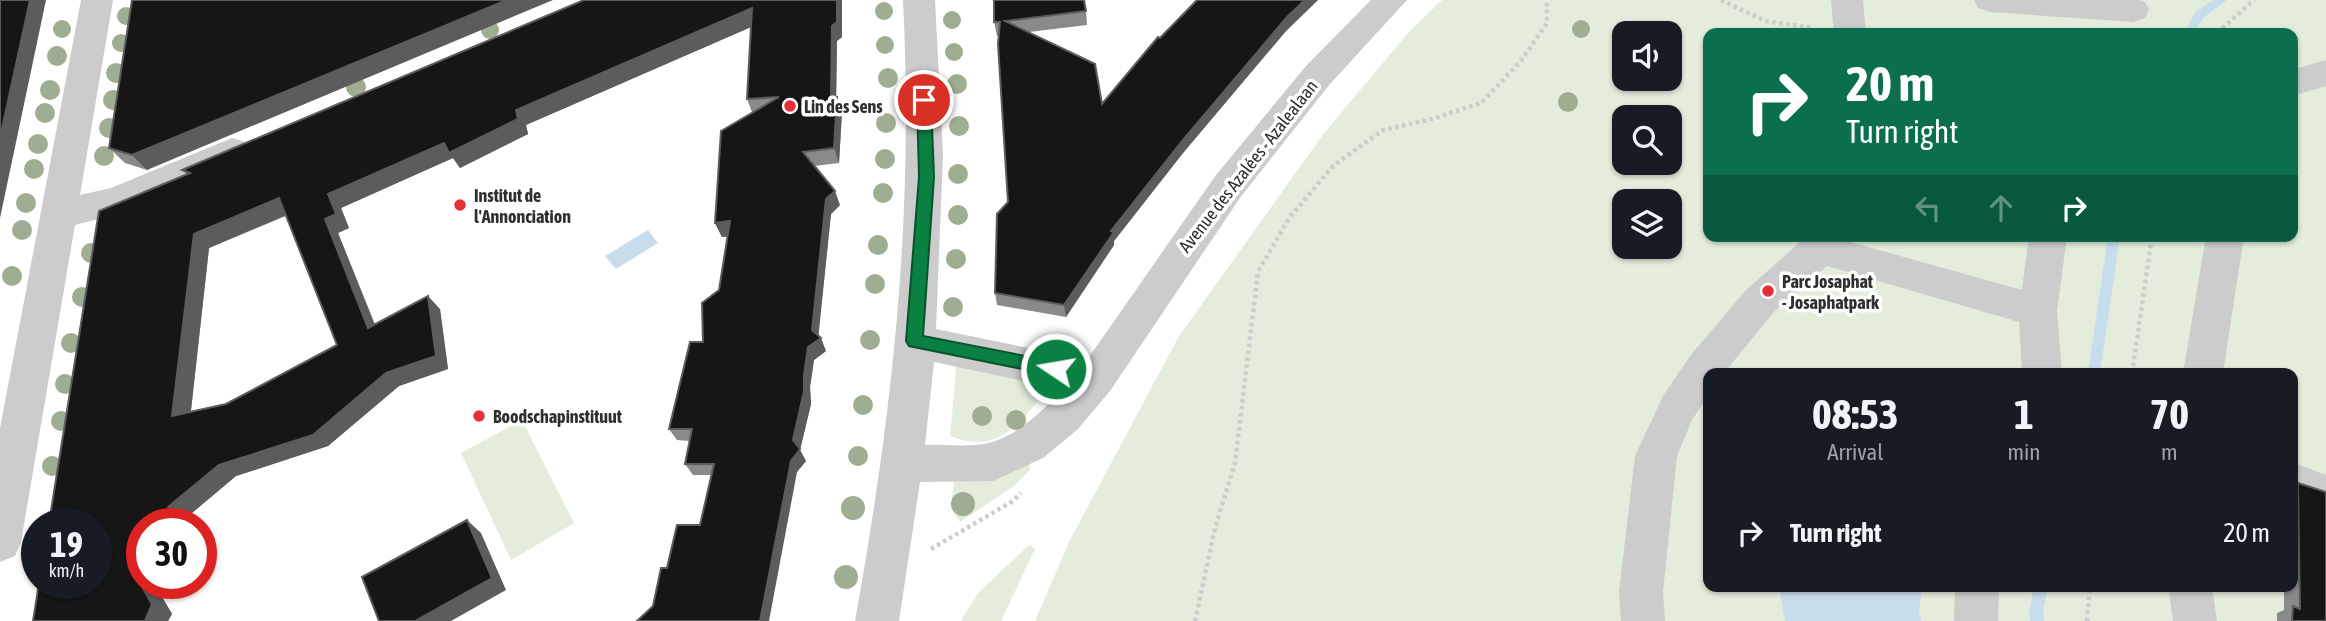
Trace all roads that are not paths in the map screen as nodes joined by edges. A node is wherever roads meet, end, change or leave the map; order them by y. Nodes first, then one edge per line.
1 (97, 0) edge
2 (919, 0) edge
3 (1391, 0) edge
4 (1990, 0) edge
5 (2132, 14) edge
6 (2326, 72) edge
7 (2298, 81) edge
8 (265, 138) edge
9 (61, 214) junction
10 (2047, 242) edge
11 (2224, 242) edge
12 (1823, 243) edge
13 (2038, 311) junction
14 (915, 341) junction
15 (1704, 368) edge
16 (2042, 368) edge
17 (2204, 368) edge
18 (1703, 369) edge
19 (1096, 379) junction
20 (901, 464) junction
21 (2298, 474) edge
22 (2326, 485) edge
23 (0, 542) edge
24 (1977, 592) edge
25 (2191, 592) edge
26 (877, 621) edge
27 (1643, 621) edge
28 (1976, 621) edge
29 (2195, 621) edge

1 - 9 street
2 - 14 street
3 - 19 street, Avenue des Azalées - Azalealaan
4 - 5 street
6 - 7 street
8 - 9 street
9 - 23 street
10 - 13 street
11 - 17 street
12 - 13 street
12 - 15 street
13 - 16 street
14 - 19 street
14 - 20 street
18 - 27 street
19 - 20 street, Avenue des Azalées - Azalealaan
20 - 26 street
21 - 22 lane
24 - 28 street
25 - 29 street

